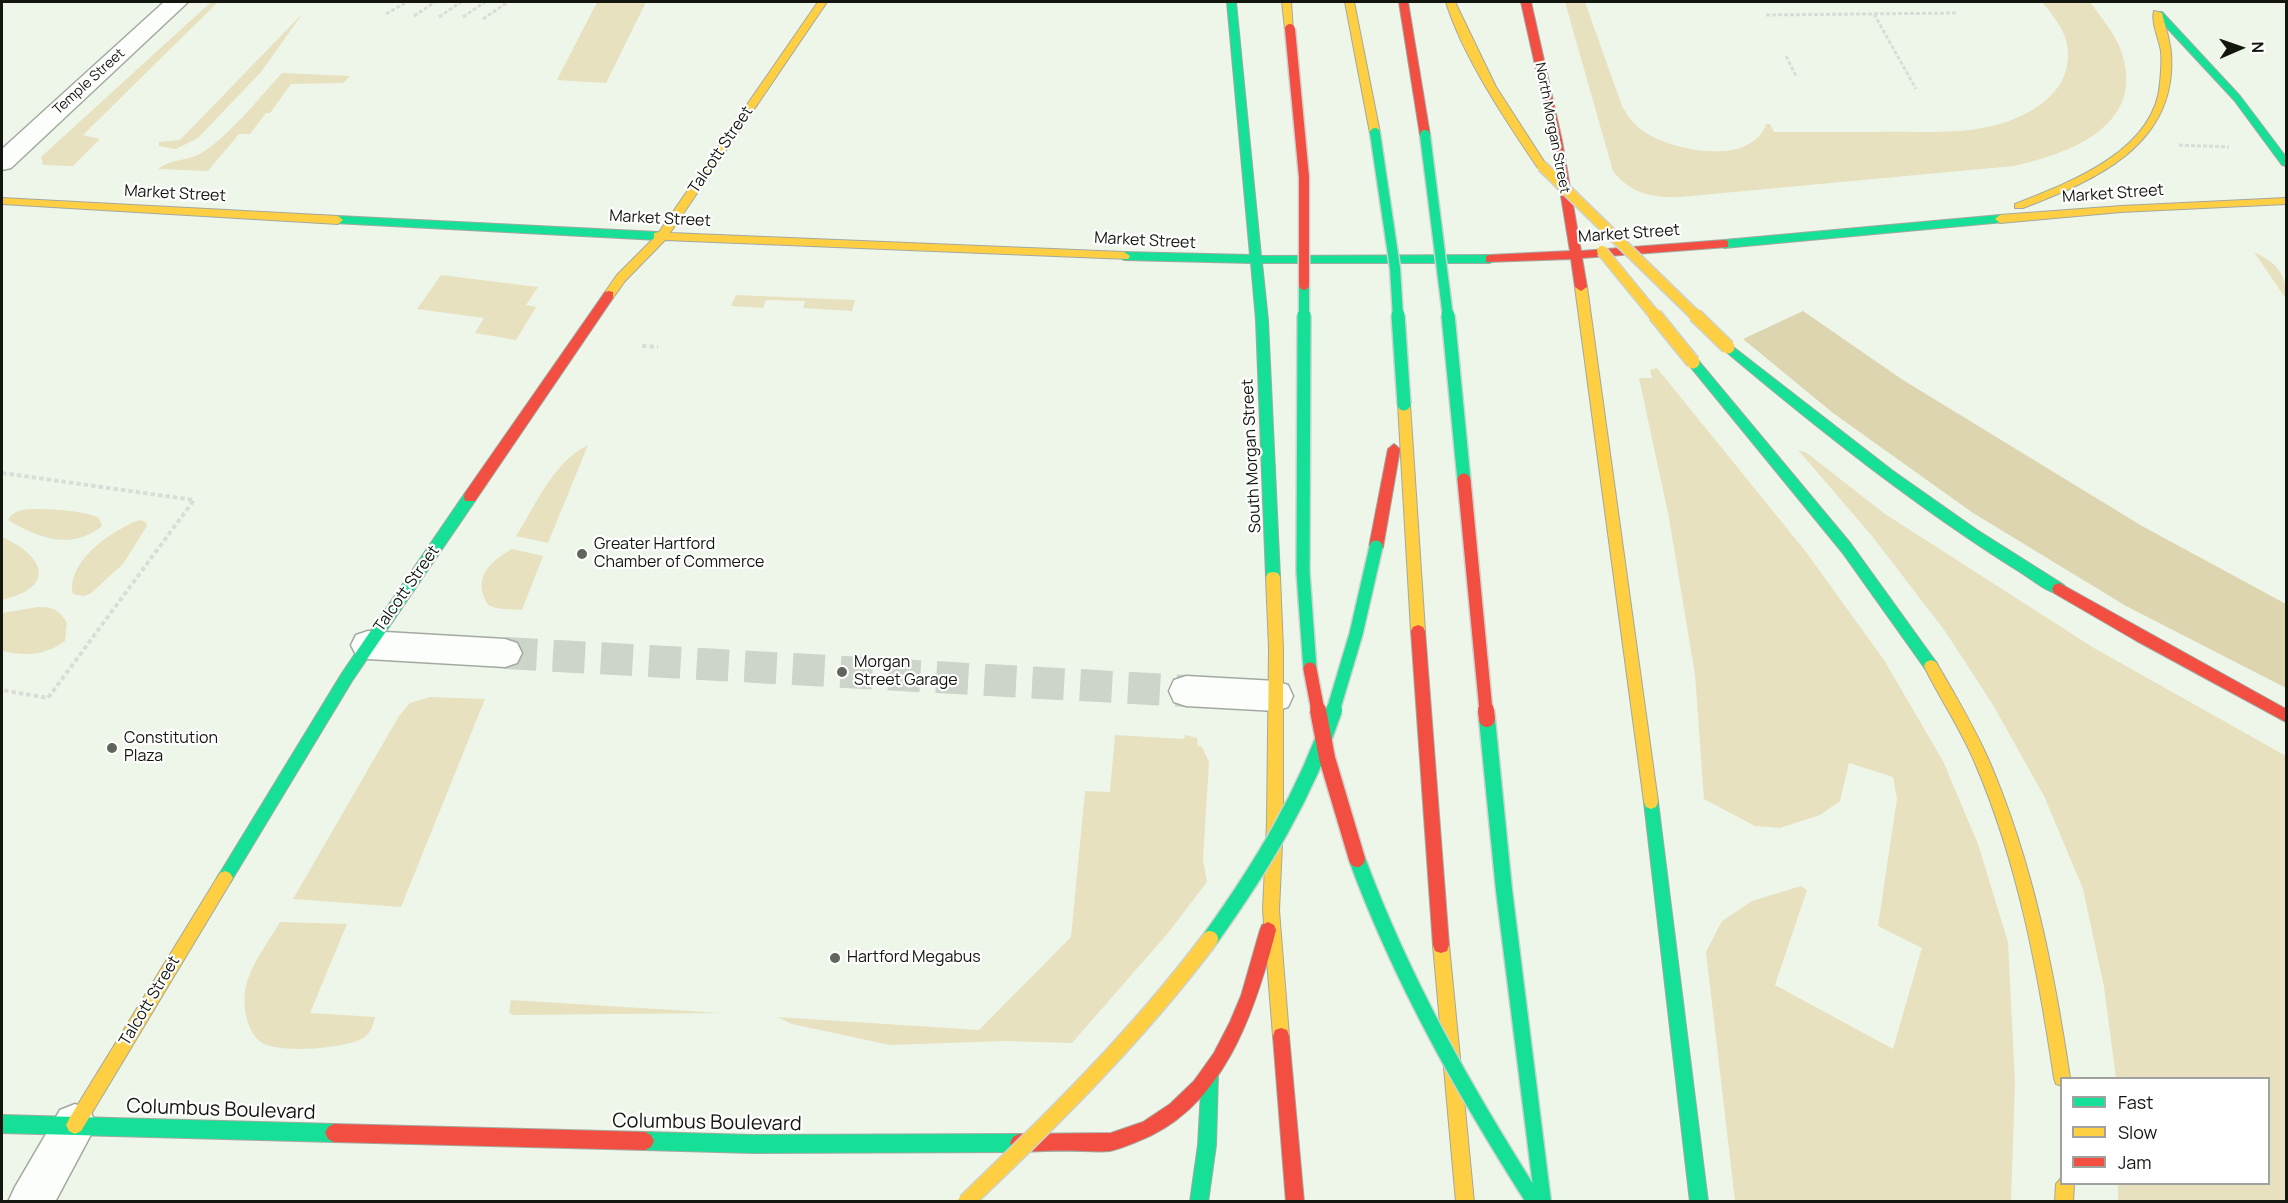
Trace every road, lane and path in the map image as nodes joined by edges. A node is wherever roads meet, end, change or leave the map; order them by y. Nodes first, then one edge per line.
1 (177, 2) edge
2 (407, 2) edge
3 (435, 2) edge
4 (461, 2) edge
5 (485, 2) edge
6 (508, 2) edge
7 (822, 2) edge
8 (1232, 2) edge
9 (1286, 2) edge
10 (1349, 2) edge
11 (1403, 2) edge
12 (1450, 2) edge
13 (1526, 2) edge
14 (2153, 7) edge
15 (1958, 13) dead end
16 (386, 14) dead end
17 (1874, 14) junction
18 (1766, 15) dead end
19 (414, 16) dead end
20 (439, 16) dead end
21 (463, 17) dead end
22 (483, 19) dead end
23 (1786, 56) dead end
24 (1796, 76) dead end
25 (1916, 89) dead end
26 (2177, 145) dead end
27 (2238, 148) dead end
28 (2, 162) edge
29 (2286, 163) edge
30 (1542, 166) junction
31 (2, 201) edge
32 (2286, 201) edge
33 (1968, 222) junction
34 (662, 236) junction
35 (1576, 255) junction
36 (1257, 261) junction
37 (642, 346) dead end
38 (658, 347) dead end
39 (1404, 404) junction
40 (2, 473) edge
41 (368, 645) junction
42 (505, 653) tunnel mouth
43 (2, 690) edge
44 (1186, 692) tunnel mouth
45 (1276, 696) junction
46 (2286, 716) edge
47 (1271, 910) junction
48 (1210, 1074) junction
49 (2061, 1077) edge
50 (2, 1124) edge
51 (75, 1125) junction
52 (2065, 1185) edge
53 (30, 1202) edge
54 (966, 1202) edge
55 (1199, 1202) edge
56 (1295, 1202) edge
57 (1465, 1202) edge
58 (1535, 1202) edge
59 (1543, 1202) edge
60 (1699, 1202) edge
61 (2064, 1202) edge

1 - 28 street, Temple Street
2 - 16 path
3 - 19 path
4 - 20 path
5 - 21 path
6 - 22 path
7 - 34 main road, Talcott Street
8 - 36 main road, South Morgan Street
9 - 58 main road, bridge
10 - 39 main road, bridge
11 - 59 main road, bridge
12 - 30 main road
13 - 35 main road, North Morgan Street
14 - 29 main road
14 - 33 main road
15 - 17 path
17 - 18 path
17 - 25 path
23 - 24 path
26 - 27 path
30 - 46 main road, bridge
30 - 49 main road, bridge
31 - 34 main road, Market Street
32 - 33 main road, Market Street
33 - 35 main road, Market Street
34 - 36 main road, Market Street
34 - 41 main road, Talcott Street
35 - 36 main road, Market Street
35 - 60 main road, North Morgan Street
36 - 45 main road, South Morgan Street
37 - 38 path
39 - 54 main road, bridge
39 - 57 main road, bridge
40 - 43 path
41 - 42 street
41 - 51 main road, Talcott Street
44 - 45 street
45 - 47 main road, South Morgan Street
47 - 48 main road, Columbus Boulevard
47 - 56 main road
48 - 51 main road, Columbus Boulevard
48 - 55 main road
50 - 51 main road, Columbus Boulevard
51 - 53 street, Talcott Street
52 - 61 main road

